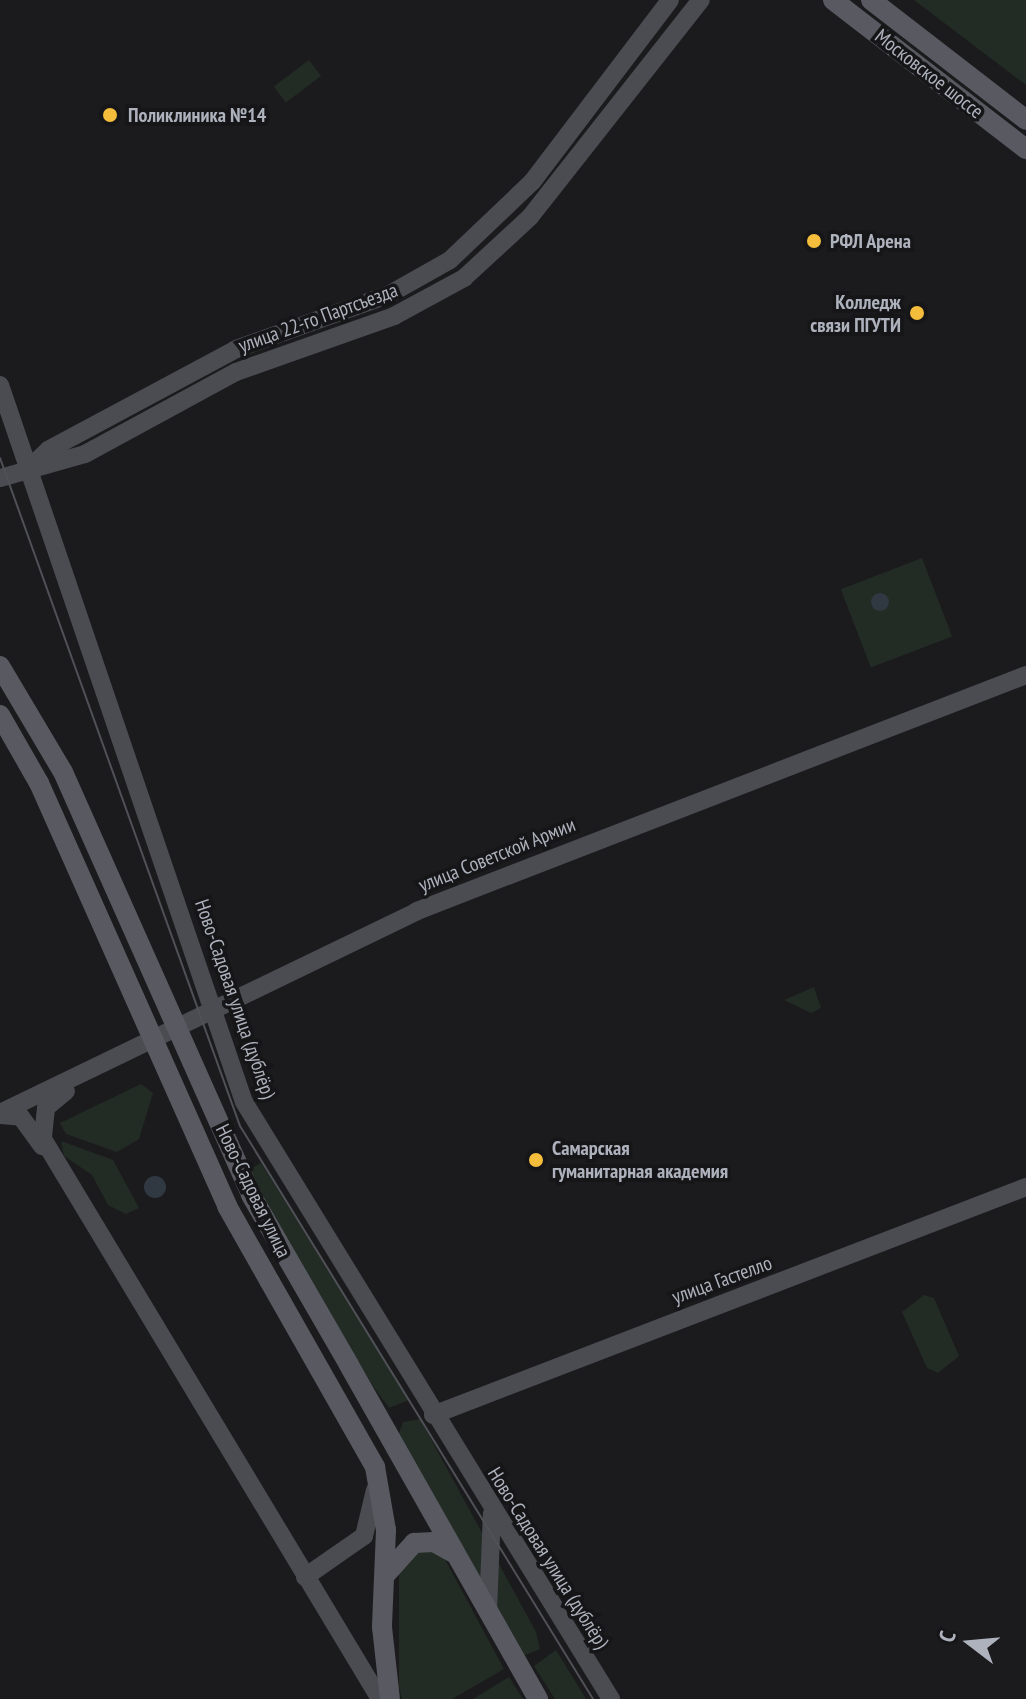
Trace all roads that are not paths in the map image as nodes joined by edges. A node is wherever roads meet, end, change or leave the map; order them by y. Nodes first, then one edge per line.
1 (670, 0) edge
2 (701, 0) edge
3 (833, 0) edge
4 (852, 0) edge
5 (871, 0) edge
6 (1026, 120) edge
7 (1026, 135) edge
8 (1026, 149) edge
9 (0, 385) edge
10 (29, 468) junction
11 (0, 478) edge
12 (0, 666) edge
13 (1024, 681) edge
14 (0, 715) edge
15 (212, 1010) junction
16 (94, 1071) junction
17 (0, 1114) edge
18 (1026, 1187) edge
19 (72, 1190) junction
20 (433, 1415) junction
21 (375, 1467) junction
22 (492, 1513) junction
23 (452, 1552) junction
24 (386, 1574) junction
25 (305, 1577) junction
26 (488, 1611) junction
27 (380, 1699) edge
28 (390, 1699) edge
29 (538, 1699) edge
30 (611, 1699) edge

1 - 10 main road, улица 22-го Партсъезда
2 - 10 main road, улица 22-го Партсъезда
3 - 8 main road, Московское шоссе
4 - 7 main road, Московское шоссе
5 - 6 main road, Московское шоссе
9 - 10 main road, Ново-Садовая улица (дублёр)
10 - 11 main road, улица 22-го Партсъезда
10 - 15 main road, Ново-Садовая улица (дублёр)
12 - 23 main road, Ново-Садовая улица, bridge
13 - 15 main road, улица Советской Армии
14 - 21 main road, Ново-Садовая улица, bridge
15 - 16 main road, улица Советской Армии
15 - 20 main road, Ново-Садовая улица (дублёр)
16 - 17 main road, улица Советской Армии
16 - 19 main road
17 - 19 main road
18 - 20 main road, улица Гастелло
19 - 25 main road
20 - 22 main road, Ново-Садовая улица (дублёр)
21 - 24 main road, Ново-Садовая улица
21 - 25 main road
22 - 26 main road
22 - 30 main road, Ново-Садовая улица (дублёр)
23 - 24 main road
23 - 26 main road, Ново-Садовая улица
24 - 28 main road, Ново-Садовая улица
25 - 27 main road
26 - 29 main road, Ново-Садовая улица

